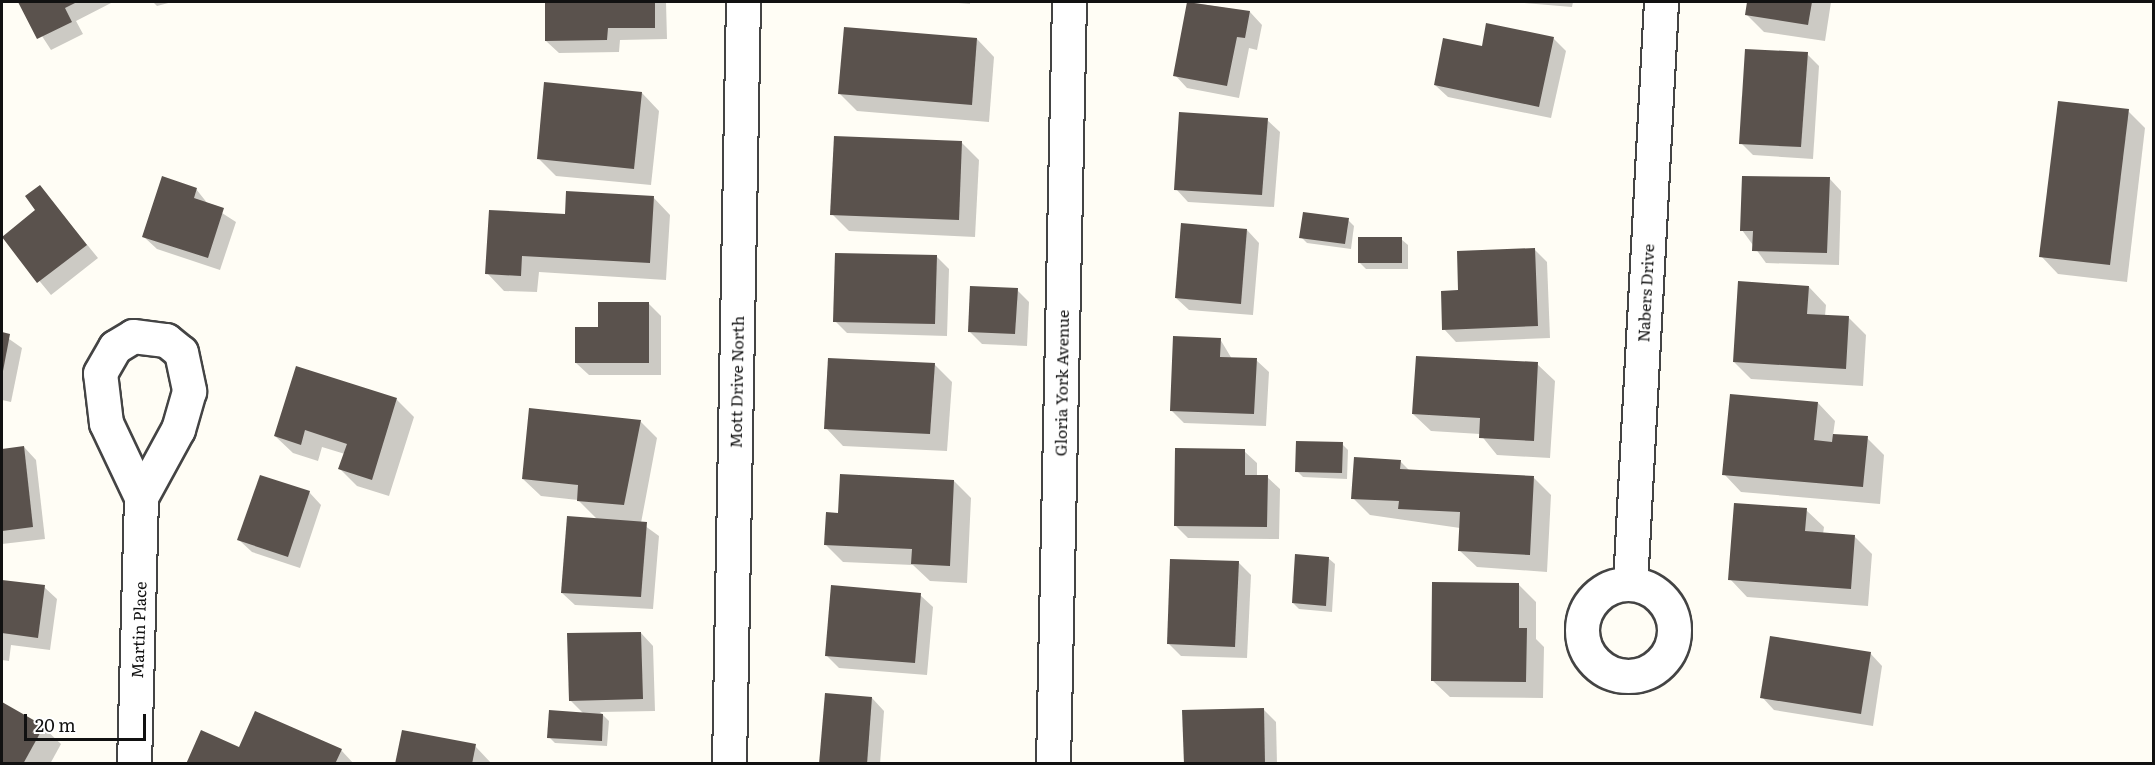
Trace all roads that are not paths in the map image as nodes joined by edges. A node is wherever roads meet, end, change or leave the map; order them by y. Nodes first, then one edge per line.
1 (743, 2) edge
2 (1069, 2) edge
3 (1661, 2) edge
4 (141, 497) dead end
5 (1630, 584) dead end
6 (134, 764) edge
7 (729, 764) edge
8 (1053, 764) edge

1 - 7 street, Mott Drive North
2 - 8 street, Gloria York Avenue
3 - 5 street, Nabers Drive
4 - 6 street, Martin Place

